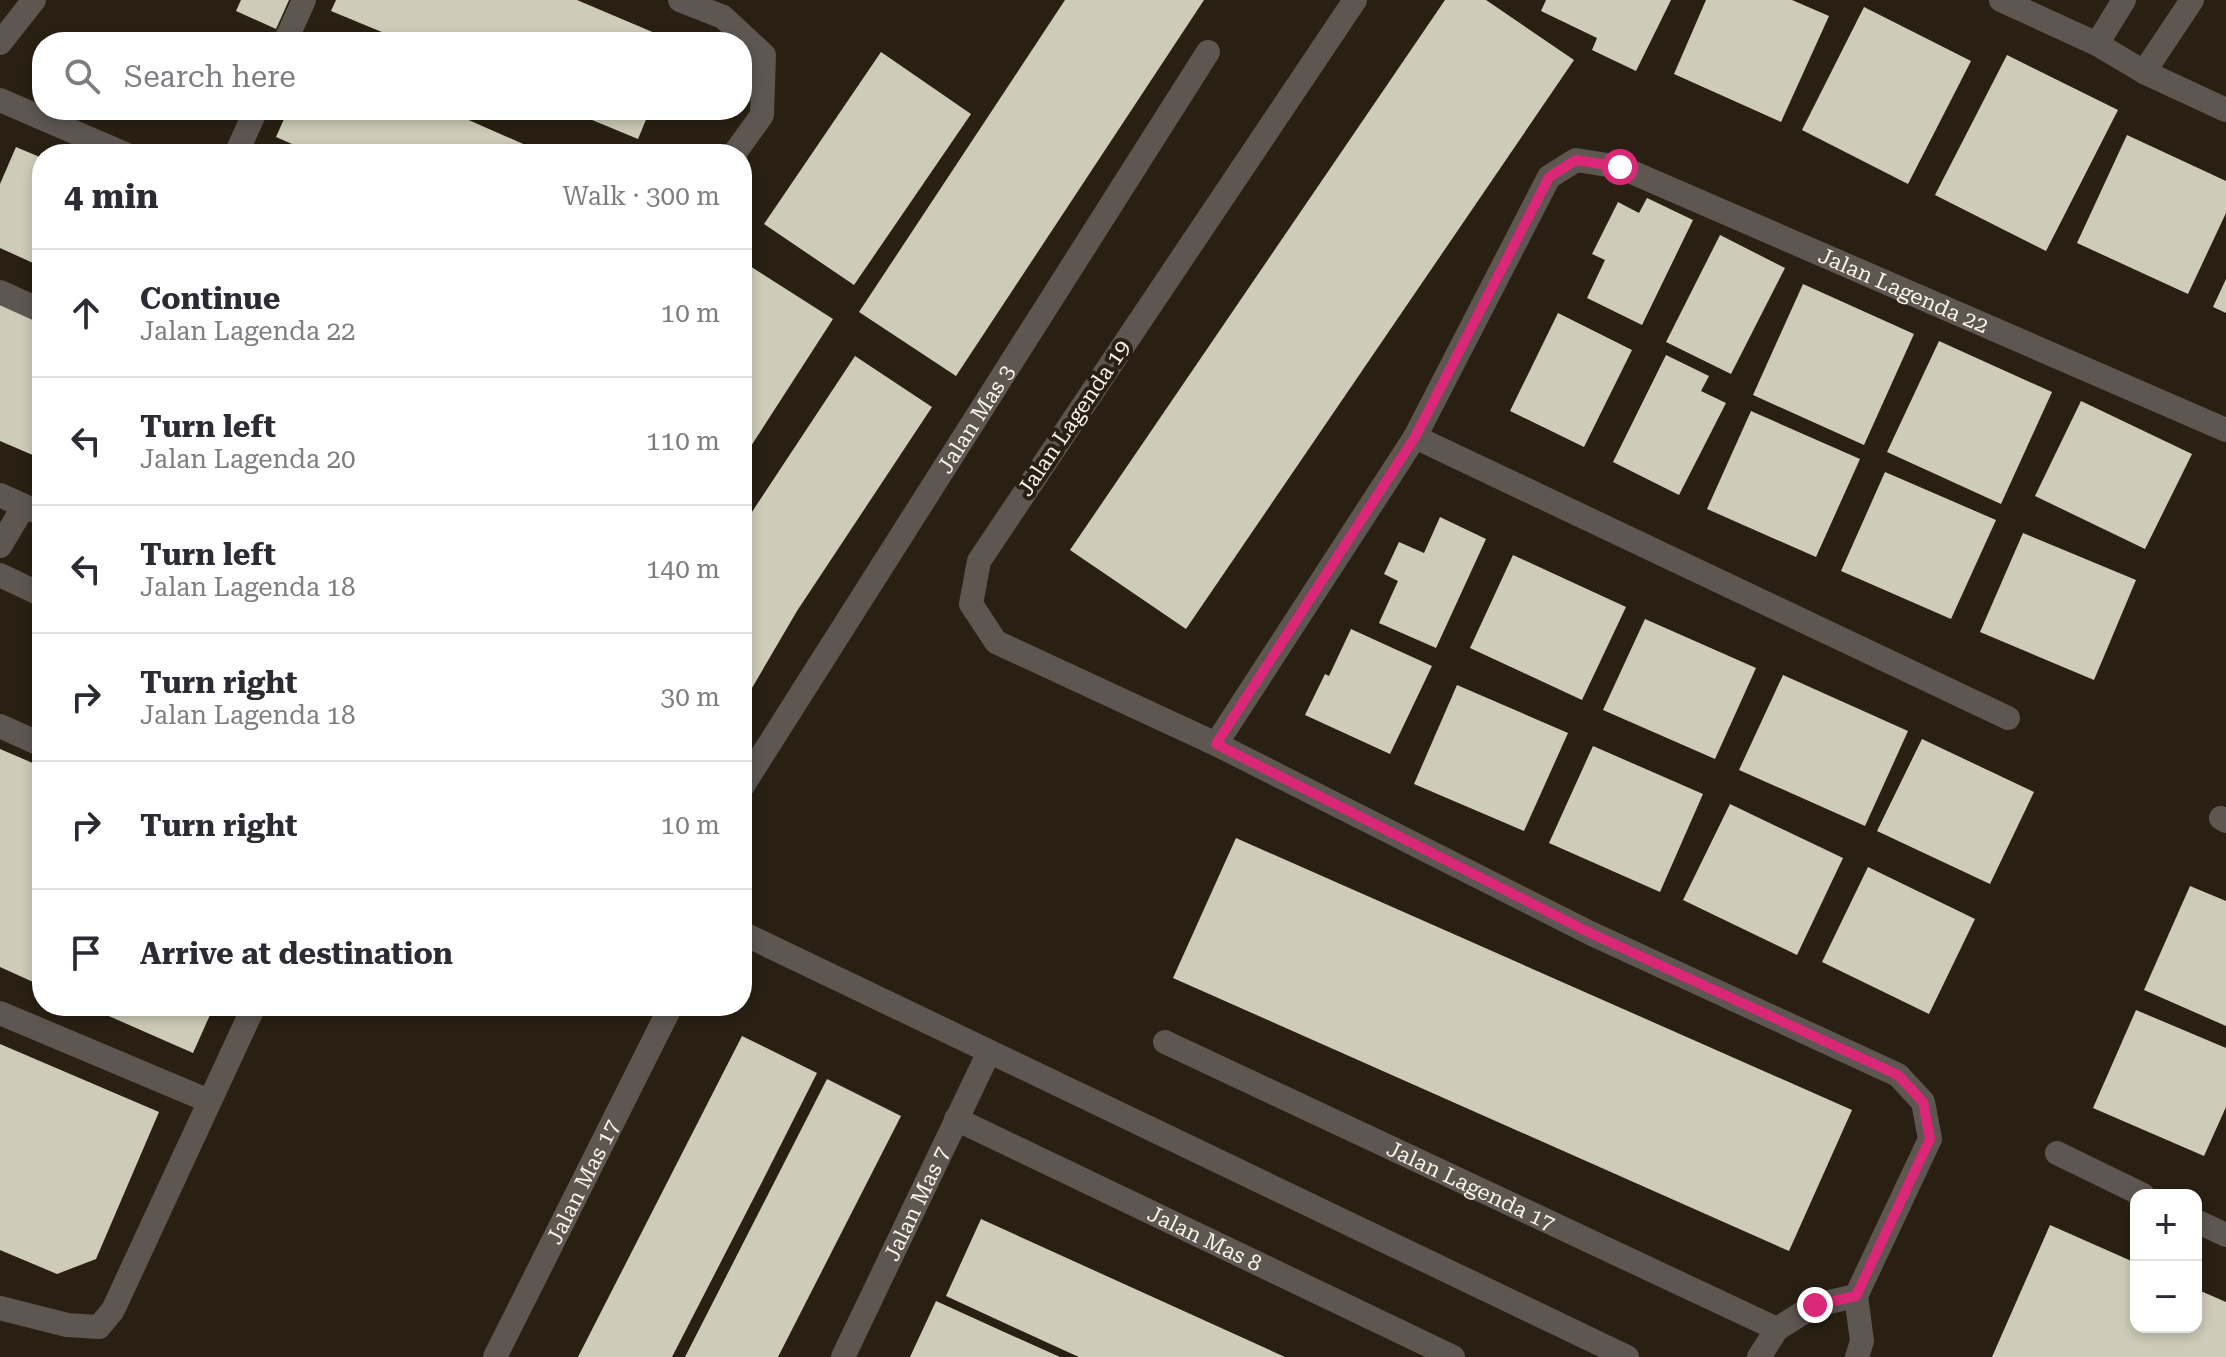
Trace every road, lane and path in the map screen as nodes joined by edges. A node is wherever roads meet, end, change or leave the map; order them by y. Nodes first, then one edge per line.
1 (34, 0) edge
2 (304, 0) edge
3 (680, 0) edge
4 (1355, 0) edge
5 (2001, 0) edge
6 (2124, 0) edge
7 (2192, 0) edge
8 (290, 32) edge
9 (739, 32) edge
10 (0, 43) edge
11 (752, 44) edge
12 (2097, 44) junction
13 (1208, 52) dead end
14 (2144, 72) junction
15 (0, 100) edge
16 (2226, 110) edge
17 (32, 114) edge
18 (46, 120) edge
19 (251, 120) edge
20 (102, 144) edge
21 (241, 144) edge
22 (741, 144) edge
23 (0, 292) edge
24 (32, 306) edge
25 (2226, 430) edge
26 (1415, 437) junction
27 (0, 495) edge
28 (32, 510) edge
29 (32, 511) edge
30 (0, 546) edge
31 (0, 575) edge
32 (32, 590) edge
33 (2008, 718) dead end
34 (0, 726) edge
35 (32, 740) edge
36 (1216, 744) junction
37 (752, 771) edge
38 (752, 938) edge
39 (0, 1013) edge
40 (249, 1016) edge
41 (666, 1016) edge
42 (1165, 1042) dead end
43 (989, 1052) junction
44 (209, 1101) junction
45 (956, 1119) junction
46 (2057, 1153) dead end
47 (2131, 1189) edge
48 (2202, 1224) edge
49 (2226, 1235) edge
50 (1856, 1296) junction
51 (0, 1308) edge
52 (1777, 1329) junction
53 (503, 1354) edge
54 (843, 1357) edge
55 (1453, 1357) edge
56 (1627, 1357) edge
57 (1759, 1357) edge
58 (1857, 1357) edge

1 - 10 street
2 - 8 street
3 - 9 street
4 - 36 street, Jalan Lagenda 19
5 - 12 street
6 - 12 street
7 - 14 street
11 - 22 street
12 - 14 street
13 - 37 street, Jalan Mas 3
14 - 16 street
15 - 17 street
18 - 20 street
19 - 21 street
23 - 24 street
25 - 26 street, Jalan Lagenda 22
26 - 33 street
26 - 36 street
27 - 28 street
29 - 30 street
31 - 32 street
34 - 35 street
36 - 50 street, Jalan Lagenda 19
38 - 43 street
39 - 44 street
40 - 44 street
41 - 53 street, Jalan Mas 17
42 - 52 street, Jalan Lagenda 17
43 - 45 street, Jalan Mas 7
43 - 56 street
44 - 51 street
45 - 54 street, Jalan Mas 7
45 - 55 street, Jalan Mas 8
46 - 47 street
48 - 49 street
50 - 52 street
50 - 58 street
52 - 57 street

